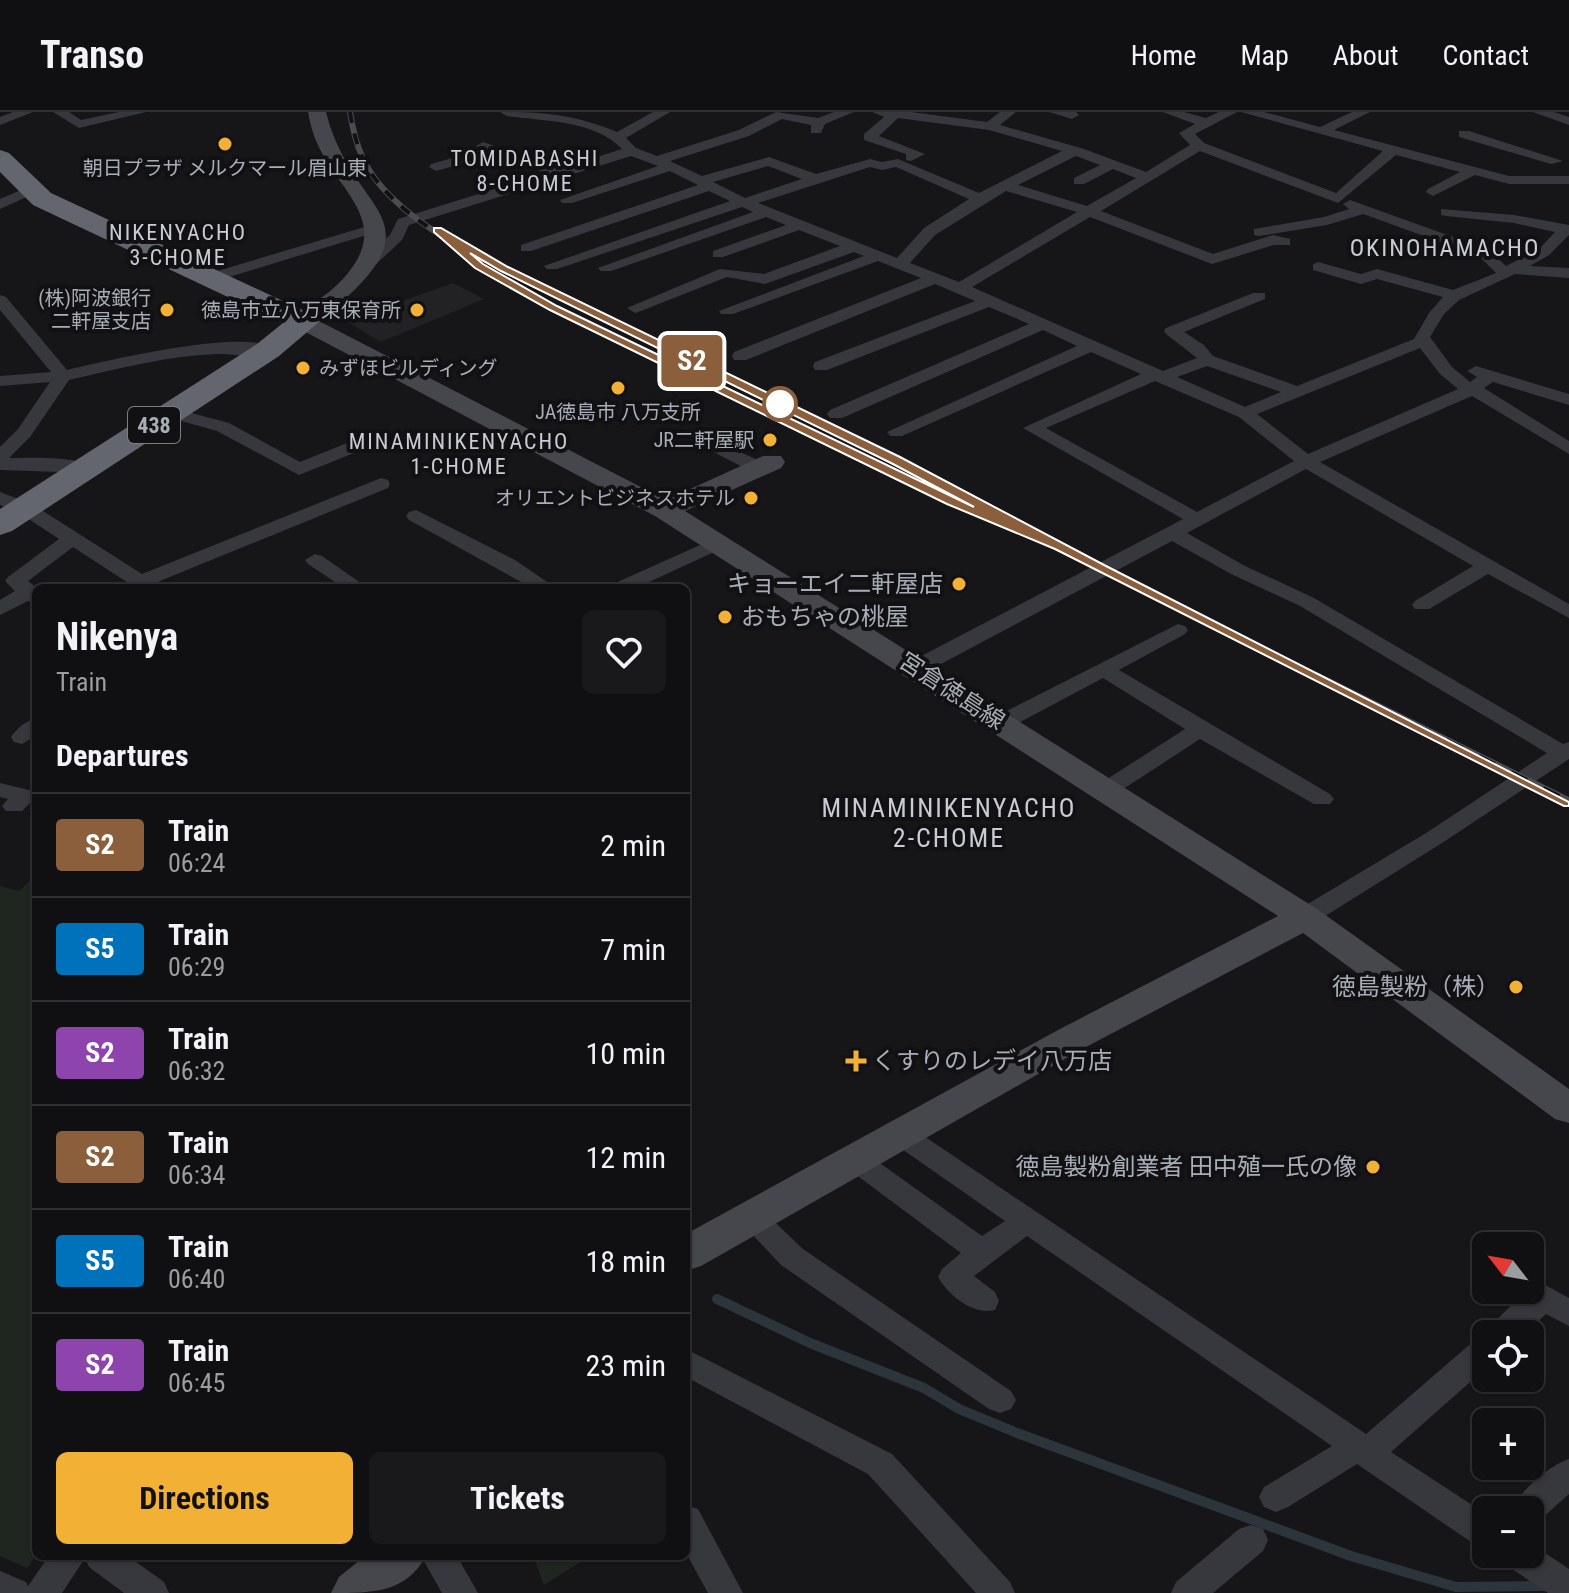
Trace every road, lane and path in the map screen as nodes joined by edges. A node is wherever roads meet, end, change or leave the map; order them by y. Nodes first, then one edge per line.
1 (26, 112) edge
2 (60, 112) edge
3 (139, 112) edge
4 (317, 112) edge
5 (507, 112) edge
6 (663, 112) edge
7 (847, 112) edge
8 (1056, 112) edge
9 (1170, 112) edge
10 (1230, 112) edge
11 (1248, 112) edge
12 (1363, 112) edge
13 (1540, 112) edge
14 (886, 114) edge
15 (1012, 114) edge
16 (1072, 115) dead end
17 (0, 121) edge
18 (1569, 121) edge
19 (1034, 123) dead end
20 (1207, 123) junction
21 (987, 126) junction
22 (1321, 131) junction
23 (1167, 132) dead end
24 (1186, 133) junction
25 (1464, 134) dead end
26 (943, 136) dead end
27 (618, 137) junction
28 (1199, 146) junction
29 (1394, 149) junction
30 (1073, 150) junction
31 (631, 151) junction
32 (1569, 151) edge
33 (730, 154) dead end
34 (515, 155) junction
35 (0, 158) edge
36 (1556, 161) junction
37 (898, 163) junction
38 (1112, 164) junction
39 (668, 166) junction
40 (436, 167) dead end
41 (476, 169) dead end
42 (1474, 170) junction
43 (1044, 171) dead end
44 (560, 174) junction
45 (1147, 177) junction
46 (815, 179) junction
47 (1569, 179) edge
48 (1079, 181) dead end
49 (705, 184) junction
50 (1005, 186) junction
51 (30, 190) junction
52 (1433, 192) dead end
53 (978, 198) junction
54 (567, 200) dead end
55 (744, 203) junction
56 (0, 205) edge
57 (1088, 211) junction
58 (766, 212) junction
59 (1446, 212) dead end
60 (799, 225) junction
61 (378, 227) junction
62 (1567, 230) edge
63 (1285, 242) dead end
64 (855, 246) junction
65 (526, 248) dead end
66 (1193, 252) junction
67 (718, 254) dead end
68 (879, 256) junction
69 (902, 262) junction
70 (366, 266) junction
71 (552, 266) dead end
72 (1318, 267) dead end
73 (606, 268) dead end
74 (1569, 273) edge
75 (1507, 274) junction
76 (210, 278) junction
77 (936, 278) junction
78 (960, 288) junction
79 (1569, 288) edge
80 (1259, 296) dead end
81 (1455, 296) junction
82 (0, 300) edge
83 (989, 301) junction
84 (635, 308) dead end
85 (727, 311) dead end
86 (304, 322) junction
87 (1043, 324) junction
88 (1424, 341) junction
89 (1090, 346) junction
90 (268, 350) junction
91 (740, 356) dead end
92 (1439, 359) junction
93 (1207, 360) junction
94 (821, 366) dead end
95 (63, 376) junction
96 (1158, 376) junction
97 (1490, 376) junction
98 (0, 381) edge
99 (1470, 390) junction
100 (1297, 392) junction
101 (1569, 400) edge
102 (173, 413) junction
103 (1245, 413) junction
104 (836, 414) dead end
105 (896, 432) dead end
106 (373, 439) dead end
107 (710, 443) dead end
108 (1569, 449) edge
109 (0, 457) edge
110 (1306, 462) junction
111 (0, 464) edge
112 (766, 465) joint
113 (86, 469) junction
114 (381, 484) dead end
115 (8, 510) edge
116 (665, 510) junction
117 (416, 516) dead end
118 (1196, 519) junction
119 (1171, 532) junction
120 (74, 537) junction
121 (718, 543) junction
122 (315, 560) dead end
123 (1487, 566) junction
124 (144, 584) edge
125 (148, 584) edge
126 (352, 584) edge
127 (540, 584) edge
128 (629, 584) edge
129 (32, 594) edge
130 (1422, 605) dead end
131 (0, 609) edge
132 (1569, 612) edge
133 (1178, 630) dead end
134 (916, 668) junction
135 (1103, 669) junction
136 (1001, 723) junction
137 (1200, 729) junction
138 (1566, 751) edge
139 (1106, 790) junction
140 (1322, 799) dead end
141 (1305, 917) junction
142 (1569, 1109) edge
143 (899, 1133) junction
144 (853, 1158) junction
145 (750, 1216) junction
146 (1027, 1221) junction
147 (690, 1252) edge
148 (982, 1252) junction
149 (984, 1301) dead end
150 (1569, 1314) edge
151 (1519, 1320) edge
152 (1472, 1360) edge
153 (690, 1364) edge
154 (1000, 1400) dead end
155 (1361, 1450) junction
156 (1569, 1473) edge
157 (1544, 1496) edge
158 (1276, 1497) dead end
159 (1472, 1524) edge
160 (690, 1527) edge
161 (1251, 1540) dead end
162 (66, 1560) edge
163 (107, 1560) edge
164 (397, 1560) edge
165 (440, 1560) edge
166 (1539, 1568) edge
167 (0, 1587) edge
168 (1569, 1588) edge
169 (14, 1593) edge
170 (42, 1593) edge
171 (152, 1593) edge
172 (356, 1593) edge
173 (461, 1593) edge
174 (726, 1593) edge
175 (998, 1593) edge
176 (1188, 1593) edge

1 - 17 street
2 - 3 street
4 - 61 main road
5 - 27 street
6 - 27 street
7 - 39 street
8 - 16 street
9 - 20 street
10 - 20 street
11 - 22 street
12 - 22 street
13 - 18 street
14 - 21 street
14 - 37 street
15 - 21 street
19 - 30 street
20 - 24 street
21 - 26 street
21 - 30 street
22 - 29 street
23 - 24 street
24 - 28 street
25 - 36 street
27 - 31 street
28 - 29 street
28 - 45 street
29 - 42 street
30 - 38 street
30 - 43 street
30 - 50 street
31 - 39 street
31 - 44 street
32 - 36 street
33 - 39 street
34 - 40 street
34 - 41 street
34 - 44 street
35 - 51 highway
36 - 47 street
37 - 46 street
37 - 53 street
38 - 45 street
38 - 48 street
39 - 49 street
39 - 54 street
42 - 47 street
42 - 52 street
44 - 70 street
45 - 57 street
46 - 49 street
46 - 55 street
49 - 55 street
49 - 65 street
50 - 53 street
50 - 57 street
51 - 56 street
51 - 76 highway
53 - 69 street
55 - 58 street
55 - 71 street
57 - 66 street
57 - 78 street
58 - 60 street
58 - 73 street
59 - 62 street
60 - 64 street
60 - 67 street
61 - 70 main road
61 - 76 street
62 - 75 street
63 - 66 street
64 - 68 street
64 - 84 street
66 - 75 street
68 - 69 street
68 - 85 street
69 - 77 street
70 - 86 main road
72 - 81 street
74 - 75 street
75 - 79 street
75 - 81 street
76 - 86 highway
77 - 78 street
77 - 91 street
78 - 83 street
80 - 93 street
81 - 88 street
82 - 95 street
83 - 87 street
83 - 94 street
86 - 90 highway, 438
86 - 116 main road, 宮倉徳島線
87 - 89 street
87 - 104 street
88 - 92 street
88 - 100 street
89 - 96 street
89 - 105 street
90 - 95 street
90 - 102 highway, 438
92 - 97 street
92 - 99 street
93 - 96 street
93 - 100 street
95 - 98 street
95 - 109 street
96 - 103 street
96 - 118 street
97 - 99 street
97 - 101 street
99 - 108 street
99 - 110 street
100 - 103 street
102 - 106 street
102 - 113 highway, 438
103 - 110 street
107 - 112 street
110 - 118 street
110 - 123 street
111 - 113 street
112 - 116 main road
113 - 115 highway, 438
114 - 125 street
115 - 120 street
116 - 121 main road, 宮倉徳島線
117 - 127 street
118 - 119 street
119 - 134 street
119 - 138 street
120 - 124 street
120 - 129 street
121 - 128 street
121 - 134 main road, 宮倉徳島線
122 - 126 street
123 - 130 street
123 - 132 street
129 - 131 street
133 - 135 street
134 - 136 main road, 宮倉徳島線
135 - 136 street
135 - 137 street
136 - 139 main road, 宮倉徳島線
137 - 139 street
137 - 140 street
138 - 141 street
139 - 141 main road, 宮倉徳島線
141 - 142 main road, 宮倉徳島線
141 - 143 main road
143 - 144 main road
143 - 146 street
144 - 145 main road
144 - 148 street
145 - 147 main road
145 - 154 street
146 - 148 street
146 - 155 street
148 - 149 street
150 - 151 street
152 - 155 street
153 - 175 street
155 - 158 street
155 - 159 street
156 - 157 street
160 - 174 street
161 - 176 street
162 - 170 street
163 - 171 street
164 - 172 main road
165 - 173 street
166 - 168 street
167 - 169 street

